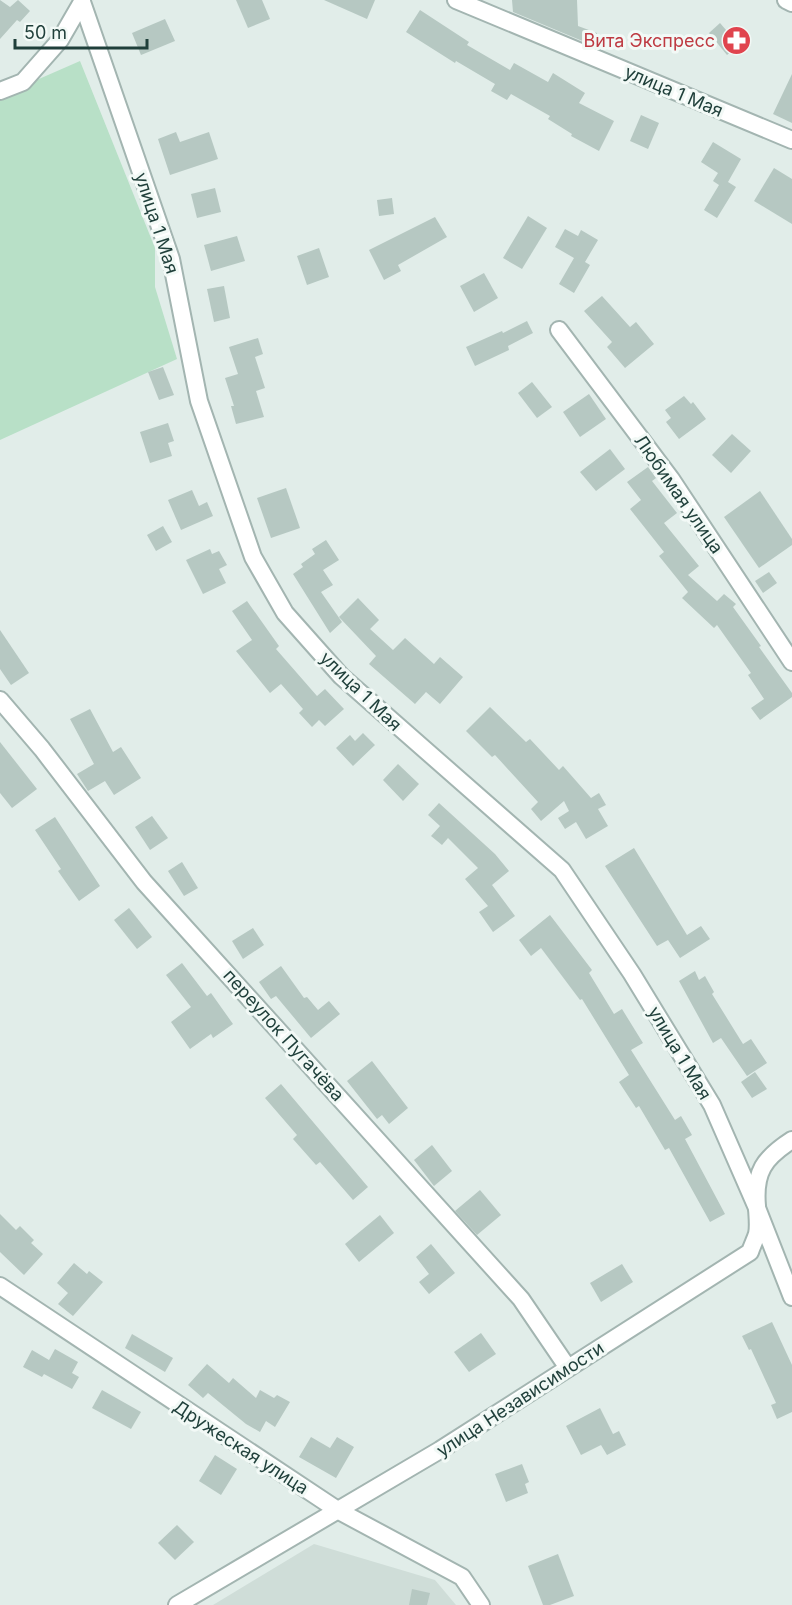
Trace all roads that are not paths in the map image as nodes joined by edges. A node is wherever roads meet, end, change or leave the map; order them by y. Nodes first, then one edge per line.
1 (456, 0) edge
2 (786, 0) edge
3 (82, 1) edge
4 (792, 3) edge
5 (0, 91) edge
6 (792, 140) edge
7 (559, 330) dead end
8 (792, 662) edge
9 (0, 700) edge
10 (792, 1140) edge
11 (757, 1208) junction
12 (0, 1286) edge
13 (792, 1297) edge
14 (568, 1368) junction
15 (339, 1511) junction
16 (462, 1577) junction
17 (177, 1605) edge
18 (466, 1605) edge
19 (481, 1605) edge

1 - 6 street, улица 1 Мая
2 - 4 street
3 - 5 street
3 - 11 street, улица 1 Мая
7 - 8 street, Любимая улица
9 - 14 street, переулок Пугачёва
10 - 11 street, улица Независимости
11 - 13 street, улица 1 Мая
11 - 14 street, улица Независимости
12 - 15 street, Дружеская улица
14 - 15 street, улица Независимости
15 - 16 street, Дружеская улица
15 - 17 street, улица Независимости
16 - 18 street
16 - 19 street, Дружеская улица

